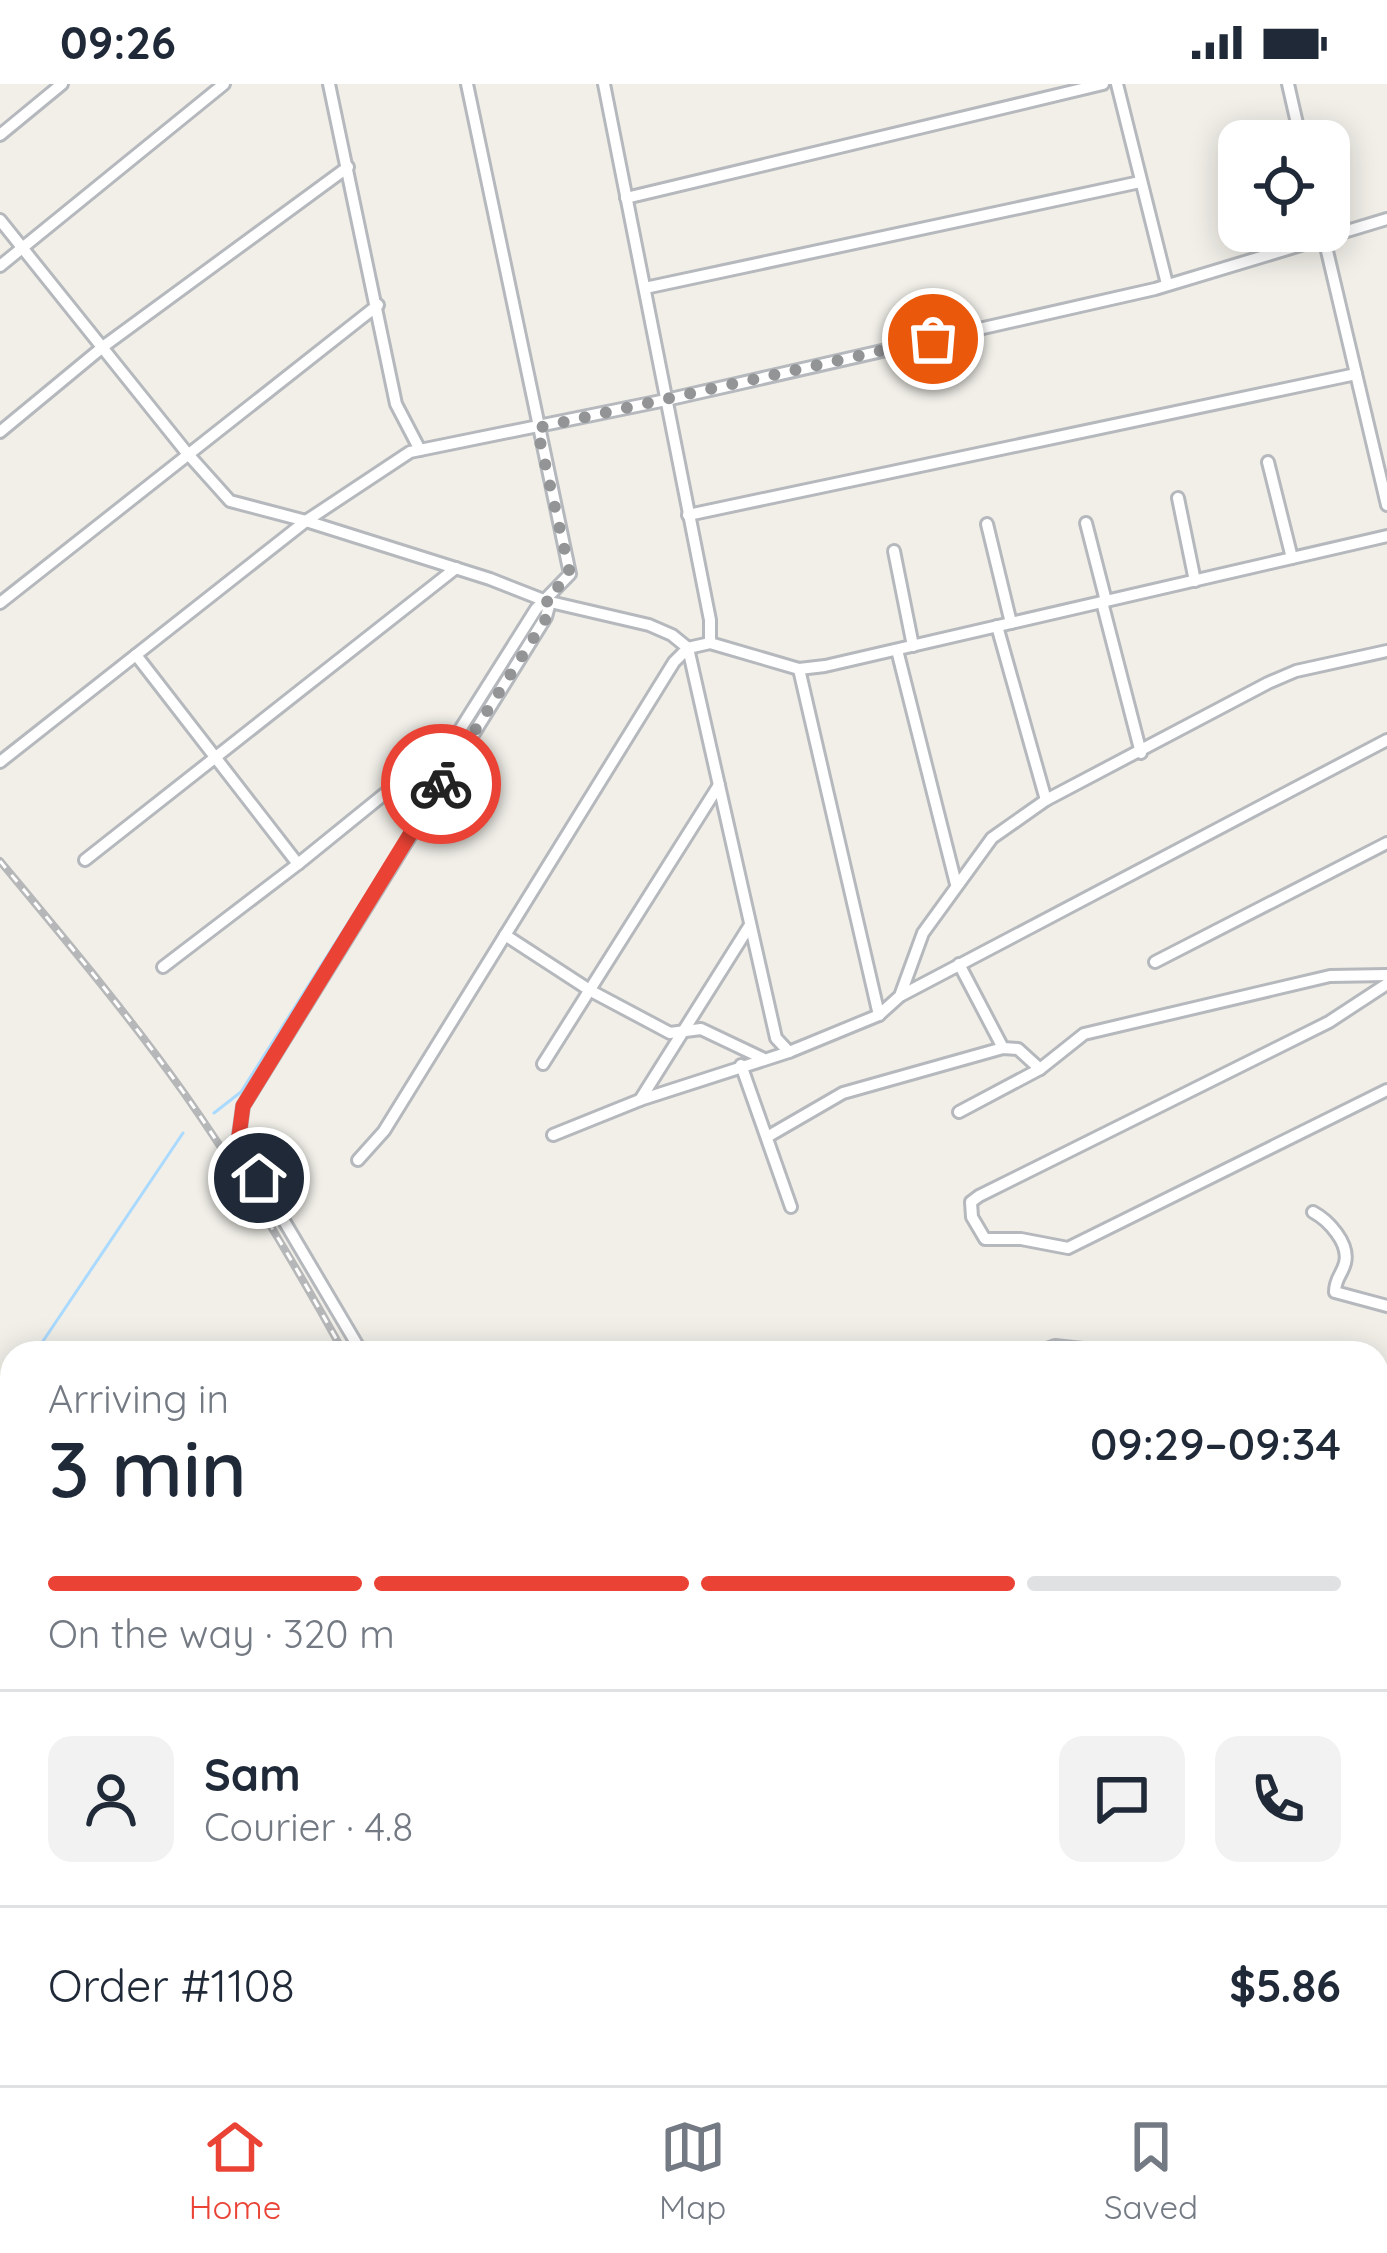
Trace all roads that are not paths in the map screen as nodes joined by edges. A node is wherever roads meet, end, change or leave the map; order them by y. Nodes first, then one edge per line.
1 (62, 84) edge
2 (224, 84) edge
3 (329, 84) edge
4 (466, 84) edge
5 (604, 84) edge
6 (1103, 84) edge
7 (1117, 84) edge
8 (1288, 84) edge
9 (1296, 120) edge
10 (0, 135) edge
11 (347, 167) junction
12 (1140, 182) junction
13 (626, 198) junction
14 (1387, 219) edge
15 (0, 220) edge
16 (1350, 228) edge
17 (23, 247) junction
18 (1267, 252) edge
19 (1327, 252) edge
20 (0, 266) edge
21 (1167, 284) junction
22 (645, 288) junction
23 (378, 305) junction
24 (104, 346) junction
25 (1356, 374) junction
26 (666, 400) junction
27 (537, 428) junction
28 (0, 432) edge
29 (420, 450) junction
30 (187, 452) junction
31 (1268, 462) dead end
32 (1178, 498) dead end
33 (1387, 505) edge
34 (688, 515) junction
35 (306, 521) junction
36 (1086, 523) dead end
37 (987, 524) dead end
38 (1387, 536) edge
39 (894, 550) dead end
40 (1292, 558) junction
41 (456, 568) junction
42 (1195, 580) junction
43 (548, 602) junction
44 (1104, 602) junction
45 (0, 603) edge
46 (1011, 623) junction
47 (997, 626) junction
48 (710, 643) junction
49 (913, 646) junction
50 (688, 648) junction
51 (897, 650) junction
52 (1387, 651) edge
53 (136, 656) junction
54 (799, 668) junction
55 (461, 739) junction
56 (1387, 740) edge
57 (1141, 753) junction
58 (215, 758) junction
59 (0, 762) edge
60 (718, 785) junction
61 (1046, 800) junction
62 (1387, 843) edge
63 (85, 860) dead end
64 (298, 864) junction
65 (956, 884) junction
66 (750, 925) junction
67 (505, 935) junction
68 (1155, 962) dead end
69 (959, 964) junction
70 (163, 967) dead end
71 (1387, 979) edge
72 (591, 992) junction
73 (900, 996) junction
74 (879, 1015) junction
75 (680, 1032) junction
76 (1003, 1048) junction
77 (789, 1052) junction
78 (762, 1059) junction
79 (543, 1064) dead end
80 (741, 1065) junction
81 (1040, 1070) junction
82 (1387, 1090) edge
83 (640, 1100) junction
84 (958, 1112) dead end
85 (553, 1135) dead end
86 (767, 1137) junction
87 (358, 1160) dead end
88 (791, 1208) dead end
89 (1313, 1212) dead end
90 (1387, 1306) edge
91 (355, 1341) edge

1 - 10 street
2 - 17 street
3 - 11 street
4 - 27 street
5 - 13 street
6 - 13 street
7 - 12 street
8 - 9 street
11 - 23 street
11 - 24 street
12 - 21 street
12 - 22 street
13 - 22 street
14 - 16 street
15 - 17 street
17 - 20 street
17 - 24 street
18 - 21 street
19 - 25 street
21 - 26 street
22 - 26 street
23 - 29 street
23 - 30 street
24 - 28 street
24 - 30 street
25 - 33 street
25 - 34 street
26 - 27 street
26 - 34 street
27 - 29 street
27 - 43 street
29 - 35 street
30 - 35 street
30 - 45 street
31 - 40 street
32 - 42 street
34 - 48 street
35 - 41 street
35 - 53 street
36 - 44 street
37 - 46 street
38 - 40 street
39 - 49 street
40 - 42 street
41 - 43 street
41 - 58 street
42 - 44 street
43 - 50 street
43 - 55 street
44 - 46 street
44 - 57 street
46 - 47 street
47 - 49 street
47 - 61 street
48 - 50 street
48 - 54 street
49 - 51 street
50 - 60 street
50 - 67 street
51 - 54 street
51 - 65 street
52 - 57 street
53 - 58 street
53 - 59 street
54 - 74 street
55 - 64 street
55 - 91 street
56 - 69 street
57 - 61 street
58 - 63 street
58 - 64 street
60 - 66 street
60 - 72 street
61 - 65 street
62 - 68 street
64 - 70 street
65 - 73 street
66 - 75 street
66 - 77 street
67 - 72 street
67 - 87 street
69 - 73 street
69 - 76 street
71 - 81 street
71 - 82 street
72 - 75 street
72 - 79 street
73 - 74 street
74 - 77 street
75 - 78 street
75 - 83 street
76 - 81 street
76 - 86 street
77 - 78 street
78 - 80 street
80 - 83 street
80 - 86 street
81 - 84 street
83 - 85 street
86 - 88 street
89 - 90 street

